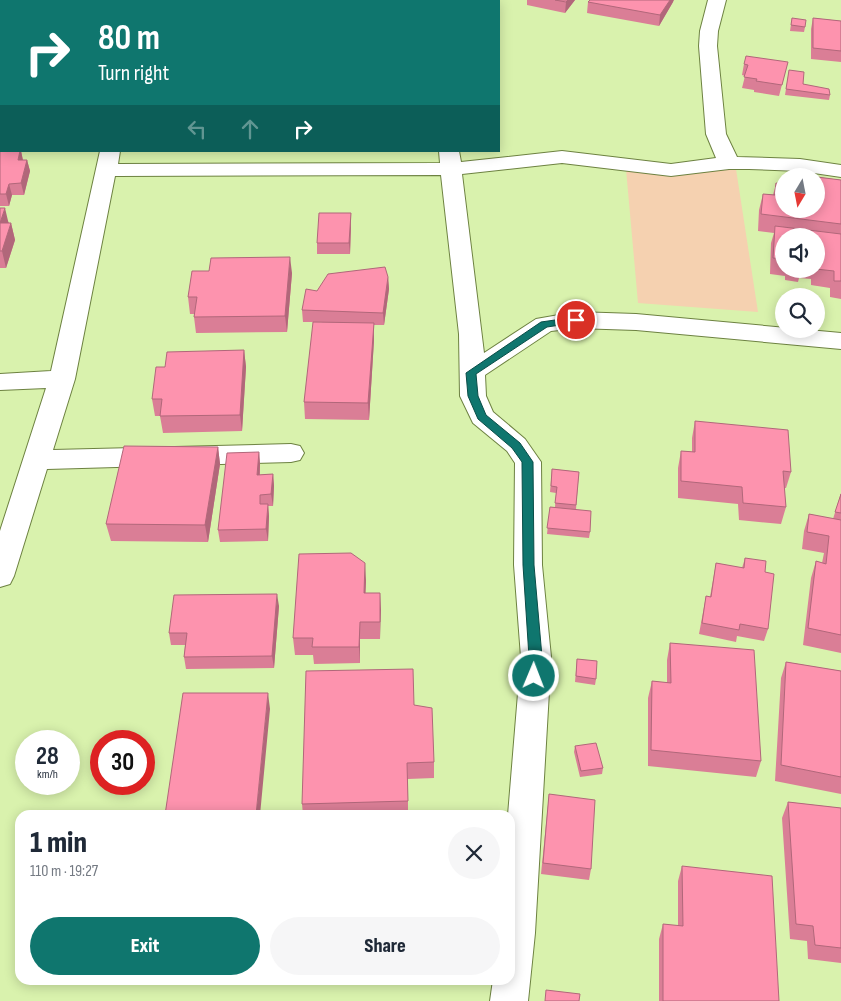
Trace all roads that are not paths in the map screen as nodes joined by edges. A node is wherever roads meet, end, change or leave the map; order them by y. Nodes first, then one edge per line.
1 (717, 0) edge
2 (450, 160) edge
3 (107, 161) edge
4 (729, 163) junction
5 (841, 170) edge
6 (841, 341) edge
7 (471, 373) junction
8 (62, 379) junction
9 (0, 382) edge
10 (291, 453) dead end
11 (37, 460) junction
12 (0, 576) edge
13 (515, 956) edge
14 (511, 985) edge
15 (509, 1001) edge

1 - 4 street
2 - 3 street
2 - 4 street
2 - 7 street
3 - 8 street
4 - 5 street
6 - 7 street
7 - 13 street
8 - 9 street
8 - 11 street
10 - 11 street
11 - 12 street
14 - 15 street

